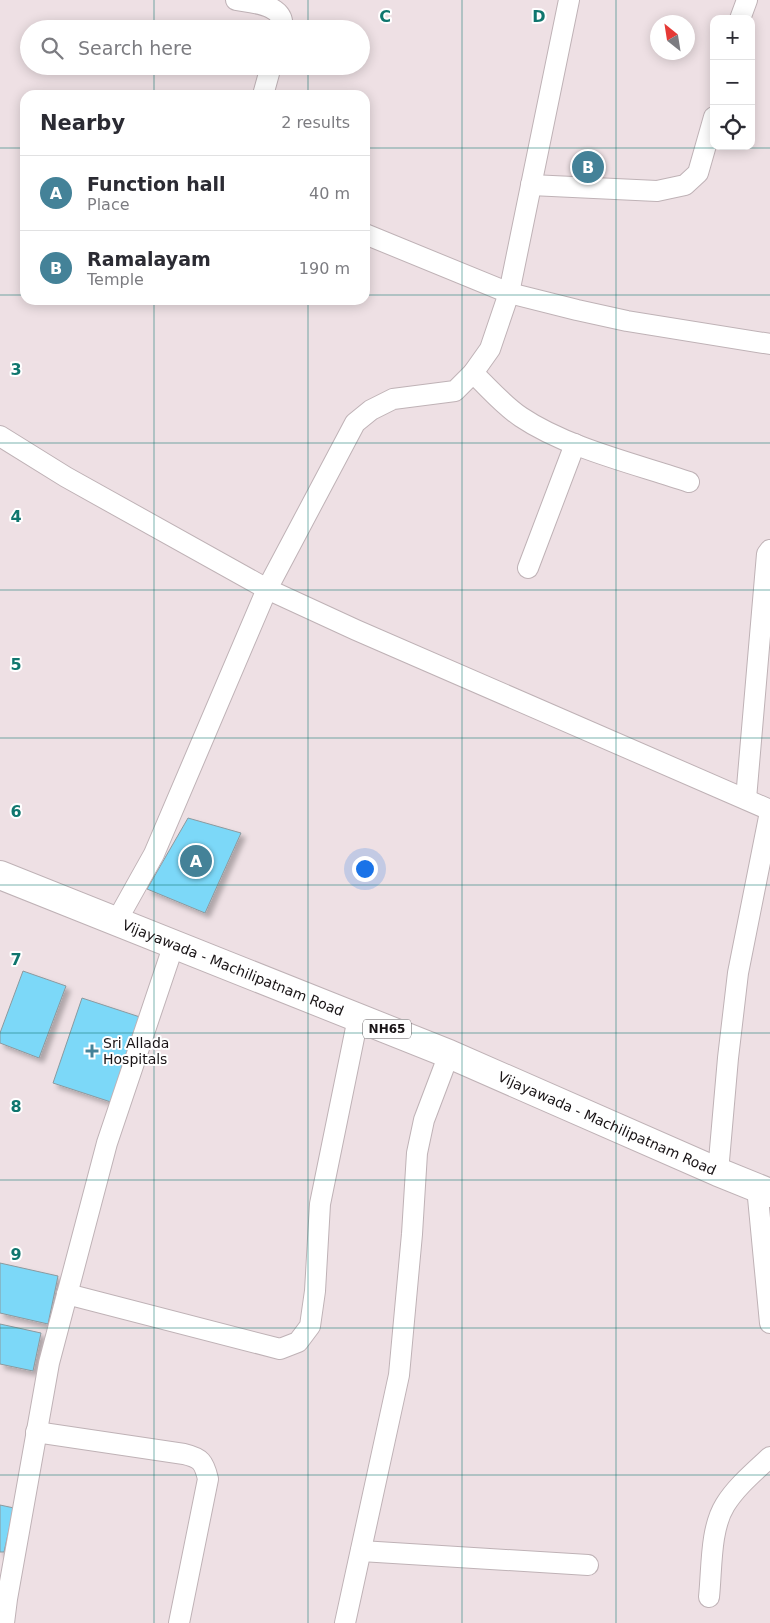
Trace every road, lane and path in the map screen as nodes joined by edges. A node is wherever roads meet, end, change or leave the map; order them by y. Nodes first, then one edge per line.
1 (236, 0) edge
2 (569, 0) edge
3 (747, 0) edge
4 (741, 15) edge
5 (281, 20) edge
6 (269, 75) edge
7 (264, 90) edge
8 (710, 130) edge
9 (531, 185) junction
10 (370, 236) edge
11 (509, 293) junction
12 (770, 344) edge
13 (474, 373) junction
14 (0, 436) edge
15 (575, 444) junction
16 (689, 482) dead end
17 (770, 550) edge
18 (528, 568) dead end
19 (267, 589) junction
20 (746, 799) junction
21 (770, 811) edge
22 (0, 875) edge
23 (116, 922) junction
24 (174, 944) junction
25 (358, 1018) junction
26 (449, 1054) junction
27 (718, 1172) junction
28 (764, 1190) edge
29 (67, 1294) junction
30 (770, 1323) edge
31 (36, 1432) junction
32 (770, 1457) edge
33 (361, 1551) junction
34 (588, 1565) dead end
35 (709, 1597) dead end
36 (4, 1623) edge
37 (179, 1623) edge
38 (345, 1623) edge

1 - 5 street
2 - 9 street
3 - 4 street
6 - 7 street
8 - 9 street
9 - 11 street
10 - 11 street
11 - 12 street
11 - 13 street
13 - 15 street
13 - 19 street
14 - 19 street
15 - 16 street
15 - 18 street
17 - 20 street
19 - 20 street
19 - 23 street
20 - 21 street
21 - 27 street
22 - 23 highway, Vijayawada - Machilipatnam Road / NH65
23 - 24 highway, Vijayawada - Machilipatnam Road / NH65
24 - 25 highway, Vijayawada - Machilipatnam Road / NH65
24 - 29 street
25 - 26 highway, Vijayawada - Machilipatnam Road / NH65
25 - 29 street
26 - 27 highway, Vijayawada - Machilipatnam Road / NH65
26 - 33 street
27 - 28 highway, Vijayawada - Machilipatnam Road / NH65
28 - 30 street
29 - 31 street
31 - 36 street
31 - 37 street
32 - 35 street
33 - 34 street
33 - 38 street

